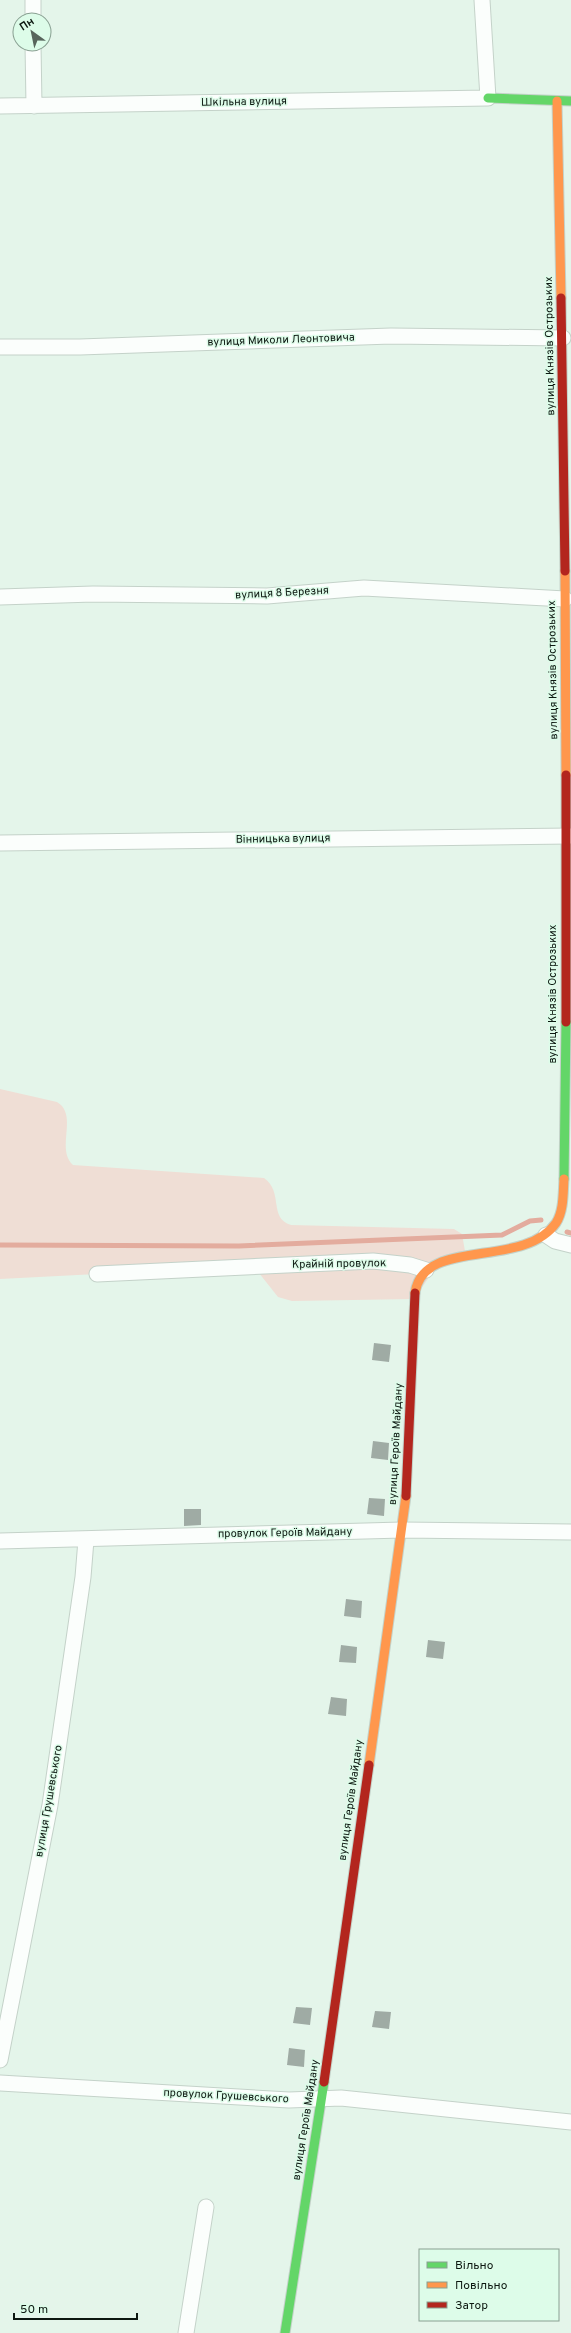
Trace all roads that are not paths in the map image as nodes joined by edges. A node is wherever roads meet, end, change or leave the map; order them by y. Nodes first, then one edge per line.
1 (32, 0) edge
2 (482, 0) edge
3 (33, 12) edge
4 (33, 52) edge
5 (488, 98) junction
6 (557, 101) junction
7 (571, 102) edge
8 (0, 106) edge
9 (34, 106) junction
10 (563, 338) junction
11 (0, 347) edge
12 (567, 493) edge
13 (0, 597) edge
14 (564, 599) junction
15 (569, 836) edge
16 (0, 842) edge
17 (546, 1235) junction
18 (571, 1245) edge
19 (426, 1270) junction
20 (97, 1274) dead end
21 (402, 1530) junction
22 (571, 1532) edge
23 (86, 1540) junction
24 (0, 1541) edge
25 (0, 2060) edge
26 (0, 2083) edge
27 (321, 2100) junction
28 (571, 2122) edge
29 (206, 2208) dead end
30 (186, 2333) edge
31 (285, 2333) edge

1 - 3 street
2 - 5 street
4 - 9 street
5 - 6 street
5 - 9 street, Шкільна вулиця
6 - 7 street
6 - 10 street, вулиця Князів Острозьких
8 - 9 street, Шкільна вулиця
10 - 11 street, вулиця Миколи Леонтовича
10 - 12 street, вулиця Князів Острозьких
12 - 14 street, вулиця Князів Острозьких
13 - 14 street, вулиця 8 Березня
14 - 15 street, вулиця Князів Острозьких
15 - 16 street, Вінницька вулиця
15 - 17 street, вулиця Князів Острозьких
17 - 18 street
17 - 19 street
19 - 20 street, Крайній провулок
19 - 21 street, вулиця Героїв Майдану
21 - 22 street, провулок Героїв Майдану
21 - 23 street, провулок Героїв Майдану
21 - 27 street, вулиця Героїв Майдану
23 - 24 street, провулок Героїв Майдану
23 - 25 street, вулиця Грушевського
26 - 27 street, провулок Грушевського
27 - 28 street, провулок Грушевського
27 - 31 street, вулиця Героїв Майдану
29 - 30 street

